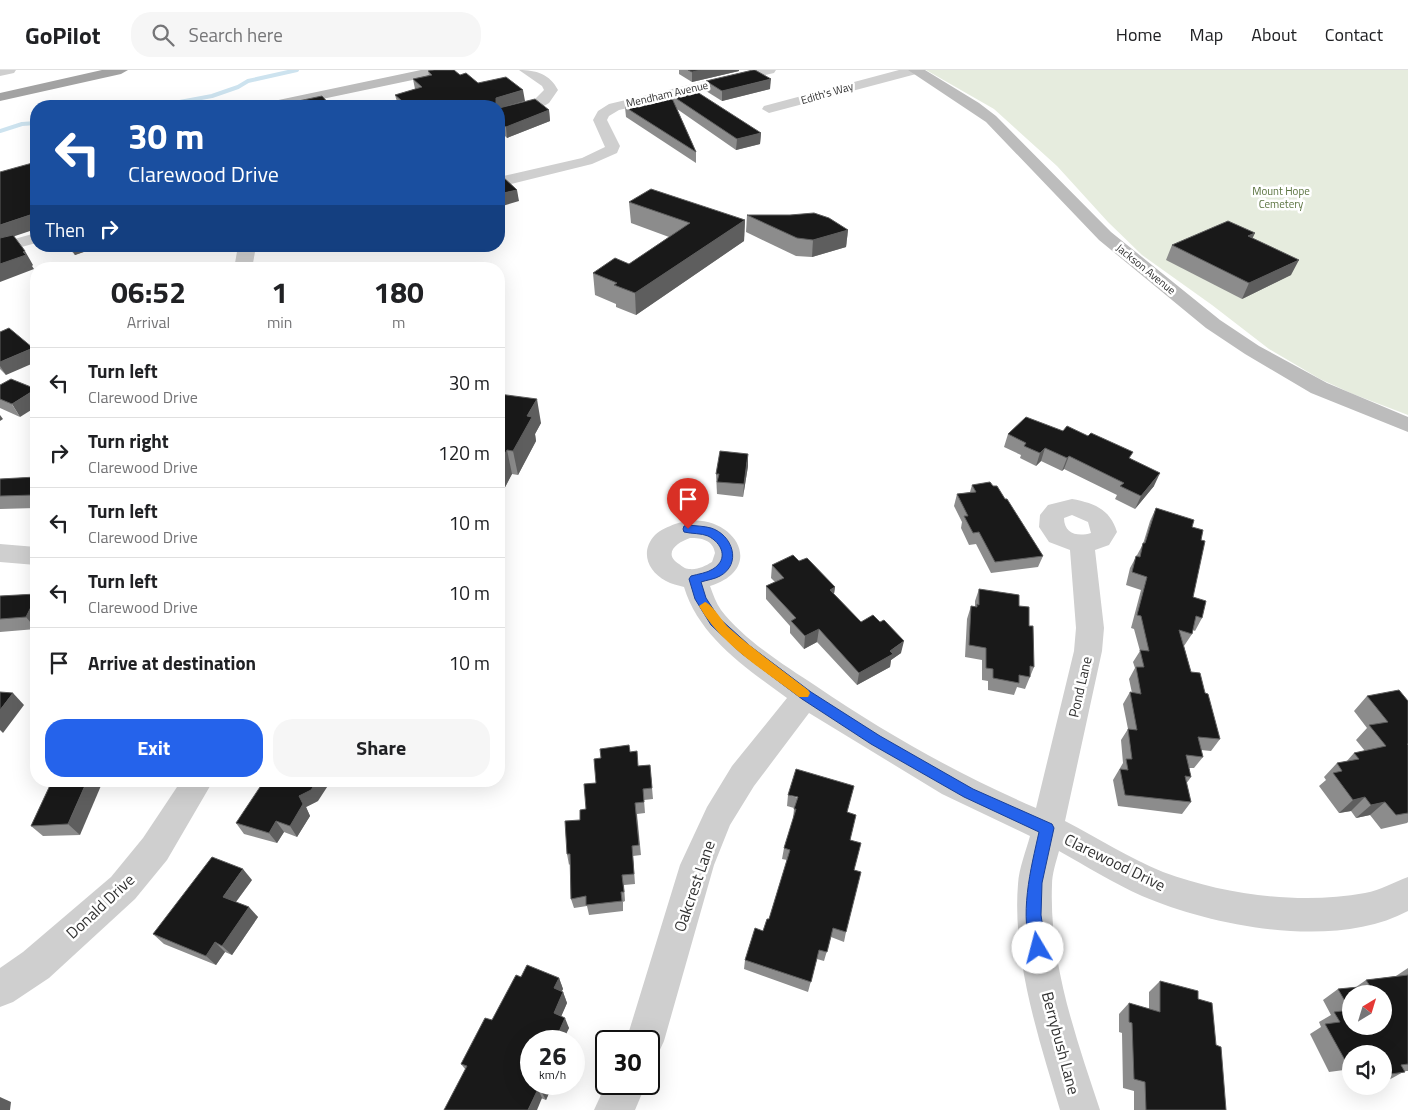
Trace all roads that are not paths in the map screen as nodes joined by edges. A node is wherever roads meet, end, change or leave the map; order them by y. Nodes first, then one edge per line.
1 (9, 70) edge
2 (99, 70) edge
3 (121, 70) edge
4 (441, 70) edge
5 (526, 70) edge
6 (769, 70) edge
7 (915, 70) edge
8 (0, 72) edge
9 (0, 92) edge
10 (0, 97) edge
11 (298, 100) edge
12 (768, 109) dead end
13 (505, 112) edge
14 (505, 181) edge
15 (30, 240) edge
16 (0, 248) edge
17 (1408, 425) edge
18 (1082, 544) dead end
19 (0, 553) edge
20 (30, 556) edge
21 (695, 579) dead end
22 (806, 695) junction
23 (194, 787) edge
24 (1047, 828) junction
25 (1408, 893) edge
26 (0, 990) edge
27 (648, 1030) edge
28 (622, 1095) edge
29 (614, 1110) edge
30 (1080, 1110) edge

1 - 8 street
2 - 9 highway
3 - 10 highway
4 - 11 main road
5 - 13 street
6 - 14 street, Mendham Avenue
7 - 12 street, Edith's Way
7 - 17 main road, Jackson Avenue
15 - 16 street
18 - 24 street, Pond Lane
19 - 20 street
21 - 22 street, Clarewood Drive
22 - 24 street, Clarewood Drive
22 - 27 street, Oakcrest Lane
23 - 26 street, Donald Drive
24 - 25 street, Clarewood Drive
24 - 30 street, Berrybush Lane
28 - 29 street

